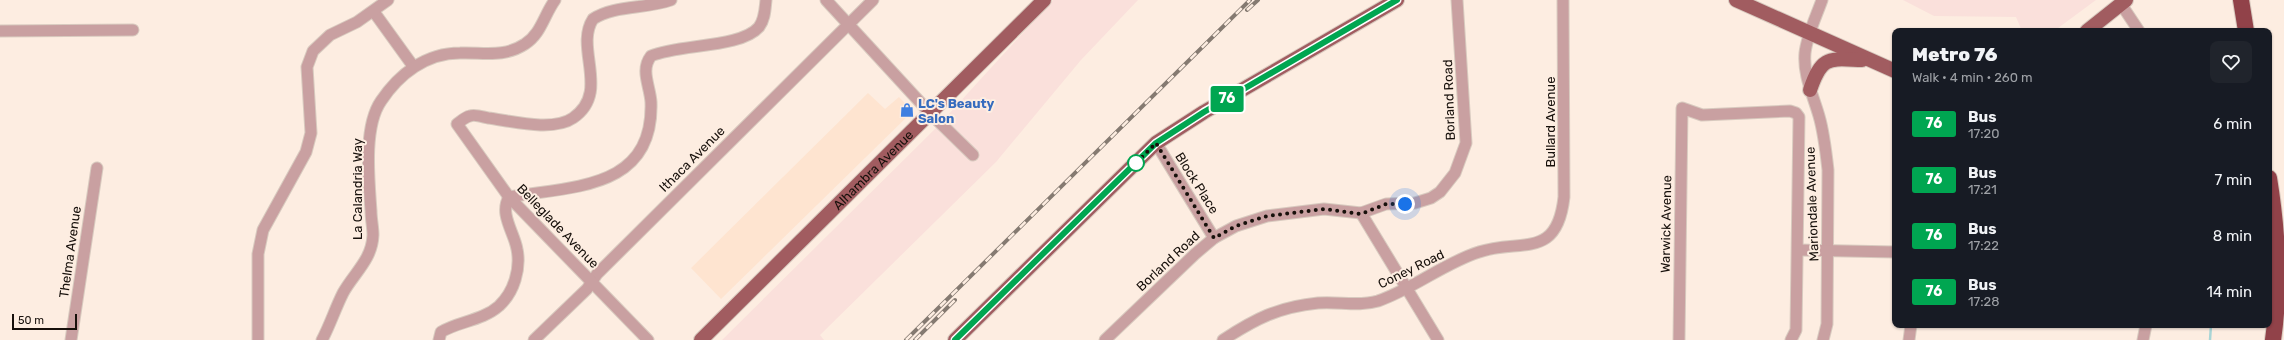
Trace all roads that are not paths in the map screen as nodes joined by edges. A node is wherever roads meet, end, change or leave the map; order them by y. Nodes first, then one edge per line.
1 (388, 0) edge
2 (555, 0) edge
3 (671, 0) edge
4 (766, 0) edge
5 (826, 0) edge
6 (873, 0) edge
7 (1044, 0) edge
8 (1397, 0) edge
9 (1457, 0) edge
10 (1563, 0) edge
11 (1736, 0) edge
12 (1822, 0) edge
13 (2241, 0) edge
14 (2124, 2) edge
15 (374, 12) junction
16 (847, 24) junction
17 (2090, 28) edge
18 (2137, 28) edge
19 (2246, 28) edge
20 (133, 30) dead end
21 (0, 31) edge
22 (1810, 33) junction
23 (1868, 60) junction
24 (413, 66) junction
25 (1892, 70) edge
26 (1810, 90) junction
27 (930, 113) junction
28 (1796, 113) joint
29 (1156, 143) junction
30 (973, 155) dead end
31 (97, 168) dead end
32 (509, 197) junction
33 (2272, 202) edge
34 (1361, 214) junction
35 (1214, 238) junction
36 (1545, 239) joint
37 (1798, 250) junction
38 (1829, 250) junction
39 (1892, 252) edge
40 (593, 282) junction
41 (1406, 289) junction
42 (1911, 328) edge
43 (2145, 328) edge
44 (1824, 339) edge
45 (71, 340) edge
46 (258, 340) edge
47 (322, 340) edge
48 (439, 340) edge
49 (534, 340) edge
50 (648, 340) edge
51 (701, 340) edge
52 (955, 340) edge
53 (1105, 340) edge
54 (1223, 340) edge
55 (1438, 340) edge
56 (1679, 340) edge
57 (1792, 340) edge
58 (1909, 340) edge
59 (2143, 340) edge
60 (2273, 340) edge

1 - 15 street
2 - 24 street, La Calandria Way
3 - 32 street, Belleglade Avenue
4 - 32 street
5 - 16 street
6 - 16 street, Ithaca Avenue
7 - 27 main road, Alhambra Avenue
8 - 29 main road
9 - 34 street, Borland Road
10 - 36 street, Bullard Avenue
11 - 22 main road
12 - 22 street, Mariondale Avenue
13 - 19 highway
14 - 17 main road
14 - 18 street
15 - 24 street
15 - 46 street
16 - 27 street
16 - 40 street, Ithaca Avenue
20 - 21 street
22 - 23 main road
22 - 26 street, Mariondale Avenue
23 - 25 main road
23 - 26 main road
24 - 47 street, La Calandria Way
26 - 38 street, Mariondale Avenue
27 - 30 street
27 - 51 main road, Alhambra Avenue
28 - 37 street, Mariondale Avenue
28 - 56 street, Warwick Avenue
29 - 35 street, Block Place
29 - 52 main road
31 - 45 street, Thelma Avenue
32 - 40 street, Belleglade Avenue
32 - 48 street
33 - 60 highway
34 - 35 street, Borland Road
34 - 41 street
35 - 53 street, Borland Road
36 - 41 street, Coney Road
37 - 38 street
37 - 57 street, Mariondale Avenue
38 - 39 street
38 - 44 street, Mariondale Avenue
40 - 49 street, Ithaca Avenue
40 - 50 street, Belleglade Avenue
41 - 54 street, Coney Road
41 - 55 street
42 - 58 street
43 - 59 street

